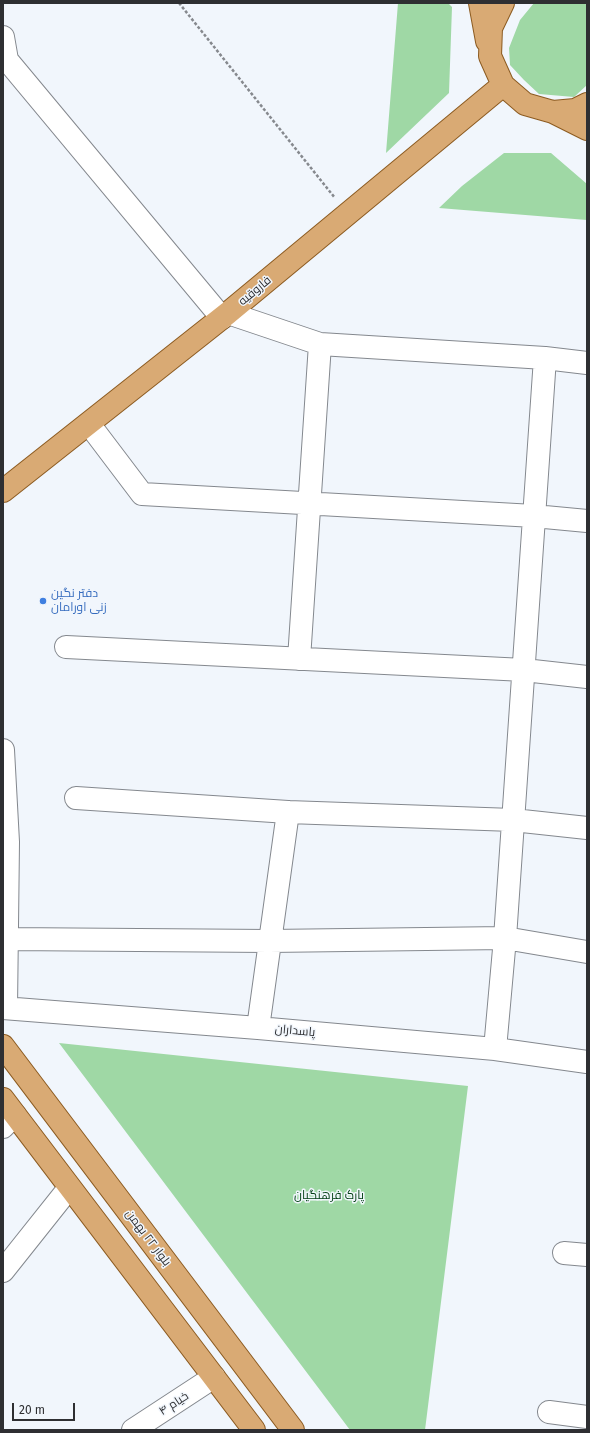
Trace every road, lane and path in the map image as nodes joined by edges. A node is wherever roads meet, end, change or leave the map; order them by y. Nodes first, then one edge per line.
1 (179, 3) edge
2 (480, 3) edge
3 (503, 3) edge
4 (3, 37) edge
5 (490, 56) junction
6 (503, 85) junction
7 (587, 104) edge
8 (553, 112) junction
9 (587, 129) edge
10 (348, 214) junction
11 (225, 315) junction
12 (320, 344) junction
13 (545, 358) junction
14 (587, 363) edge
15 (89, 424) junction
16 (3, 492) edge
17 (310, 504) junction
18 (534, 516) junction
19 (587, 521) edge
20 (66, 647) dead end
21 (299, 659) junction
22 (524, 670) junction
23 (587, 677) edge
24 (3, 750) edge
25 (76, 798) dead end
26 (288, 812) junction
27 (513, 820) junction
28 (587, 828) edge
29 (505, 938) junction
30 (8, 939) junction
31 (268, 942) junction
32 (587, 952) edge
33 (5, 1008) edge
34 (258, 1028) junction
35 (3, 1046) edge
36 (495, 1049) junction
37 (587, 1062) edge
38 (7, 1114) edge
39 (69, 1188) junction
40 (564, 1253) dead end
41 (587, 1255) edge
42 (3, 1271) edge
43 (214, 1377) junction
44 (549, 1412) dead end
45 (587, 1417) edge
46 (133, 1430) edge
47 (254, 1430) edge
48 (293, 1430) edge

1 - 10 path
2 - 5 main road
3 - 5 main road
4 - 11 street
5 - 6 main road
6 - 8 main road
6 - 10 main road, فاروقیه
7 - 8 main road
8 - 9 main road
10 - 11 main road, فاروقیه
11 - 12 street
11 - 15 main road, فاروقیه
12 - 13 street
12 - 17 street
13 - 14 street
13 - 18 street
15 - 16 main road, فاروقیه
15 - 17 street
17 - 18 street
17 - 21 street
18 - 19 street
18 - 22 street
20 - 21 street
21 - 22 street
22 - 23 street
22 - 27 street
24 - 30 street
25 - 26 street
26 - 27 street
26 - 31 street
27 - 28 street
27 - 29 street
29 - 31 street
29 - 32 street
29 - 36 street
30 - 31 street
30 - 33 street
31 - 34 street
33 - 34 street, پاسداران
34 - 36 street, پاسداران
35 - 48 main road, بلوار ۲۲ بهمن
36 - 37 street, پاسداران
38 - 39 main road
39 - 42 street
39 - 43 main road
40 - 41 street
43 - 46 street, خیام ۴
43 - 47 main road
44 - 45 street

